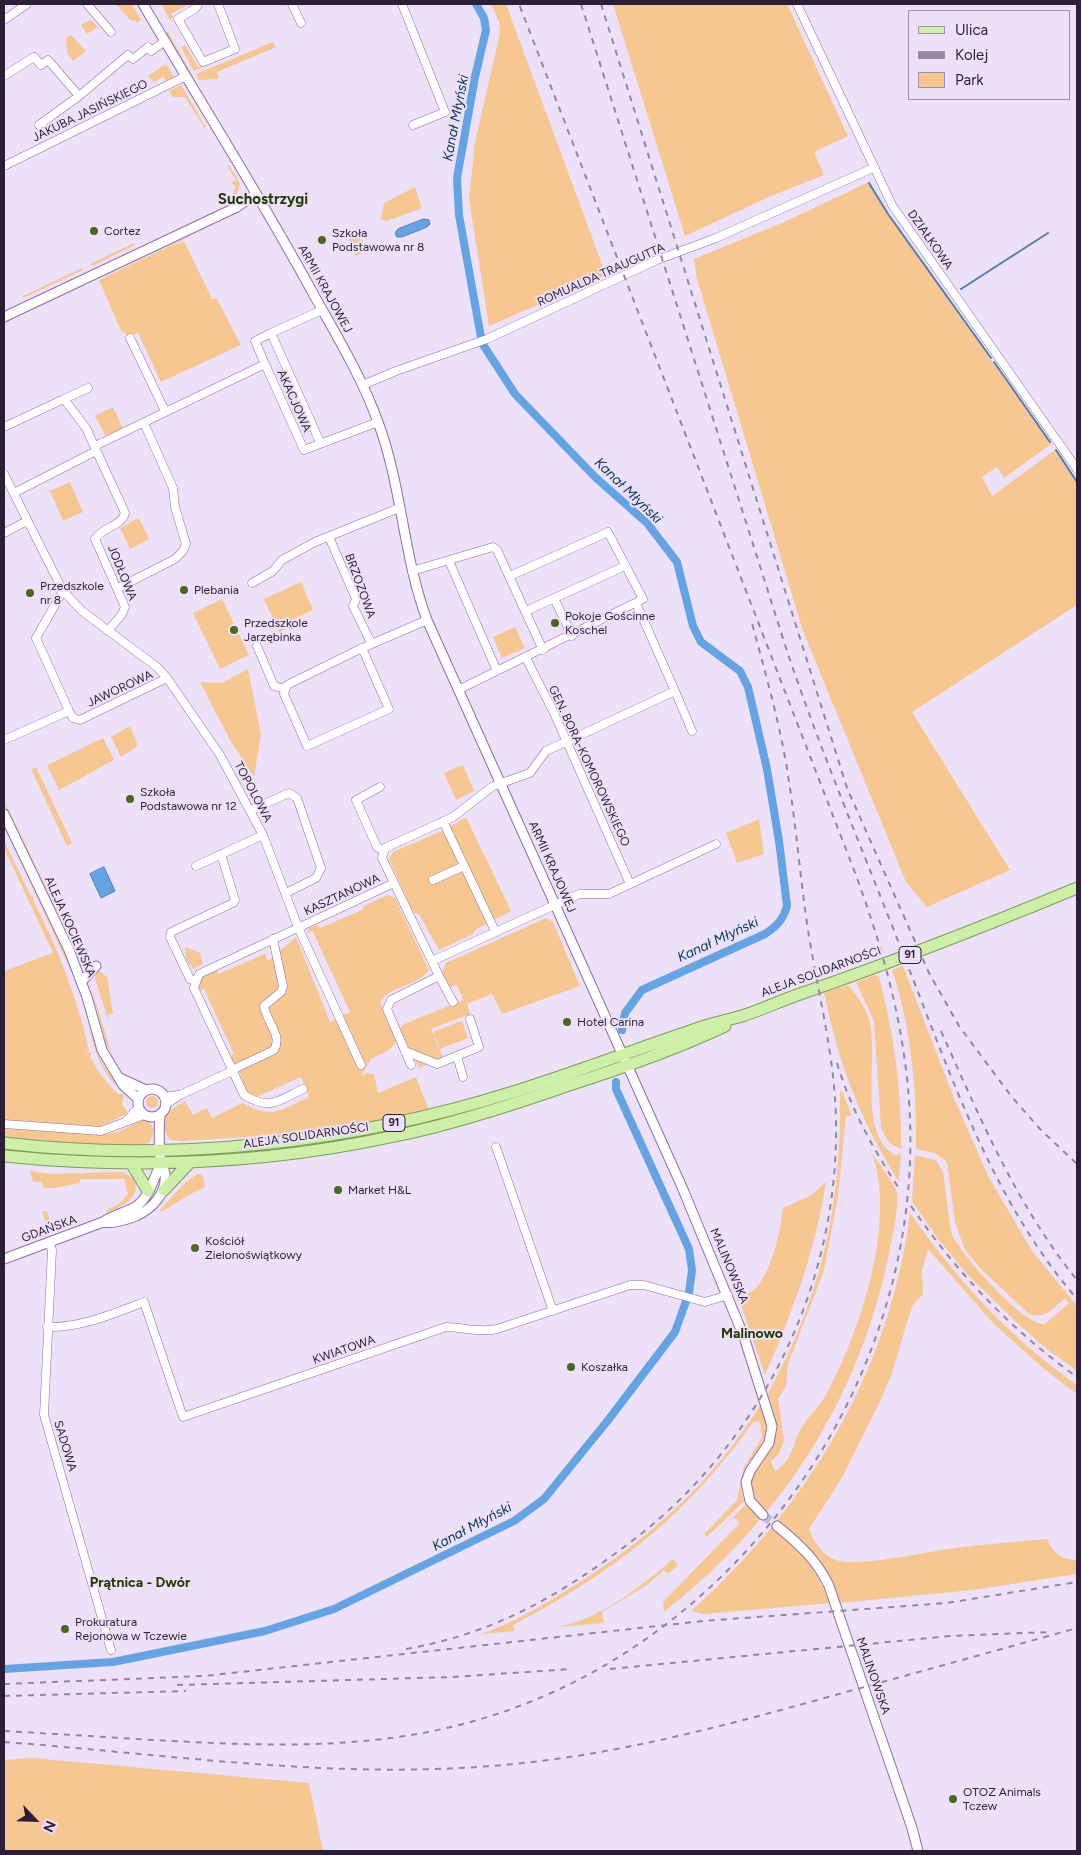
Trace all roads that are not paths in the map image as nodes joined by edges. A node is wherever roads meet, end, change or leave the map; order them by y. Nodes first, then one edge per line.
1 (27, 4) edge
2 (87, 4) edge
3 (143, 4) edge
4 (198, 4) edge
5 (218, 4) edge
6 (292, 4) edge
7 (402, 4) edge
8 (797, 4) edge
9 (4, 20) edge
10 (300, 23) dead end
11 (111, 32) dead end
12 (165, 41) junction
13 (4, 76) edge
14 (186, 76) junction
15 (78, 96) junction
16 (38, 125) dead end
17 (413, 125) dead end
18 (4, 166) edge
19 (873, 168) junction
20 (256, 194) junction
21 (322, 310) junction
22 (4, 317) edge
23 (272, 333) junction
24 (130, 338) dead end
25 (265, 364) junction
26 (363, 386) junction
27 (88, 388) dead end
28 (64, 399) junction
29 (165, 411) junction
30 (378, 422) junction
31 (144, 423) junction
32 (4, 427) edge
33 (320, 442) junction
34 (96, 448) junction
35 (1077, 469) edge
36 (4, 474) edge
37 (14, 493) junction
38 (399, 508) junction
39 (27, 521) junction
40 (4, 533) edge
41 (329, 537) junction
42 (449, 561) junction
43 (625, 566) junction
44 (412, 571) junction
45 (510, 576) junction
46 (252, 583) dead end
47 (118, 588) junction
48 (63, 591) junction
49 (554, 598) junction
50 (636, 603) junction
51 (526, 611) junction
52 (427, 620) junction
53 (108, 631) junction
54 (572, 636) junction
55 (371, 644) junction
56 (257, 646) dead end
57 (362, 648) junction
58 (543, 650) junction
59 (526, 658) junction
60 (497, 671) junction
61 (167, 678) junction
62 (285, 689) junction
63 (458, 690) junction
64 (675, 691) junction
65 (69, 711) junction
66 (692, 731) dead end
67 (4, 740) edge
68 (566, 741) junction
69 (501, 784) junction
70 (380, 787) dead end
71 (251, 810) junction
72 (4, 814) edge
73 (443, 821) junction
74 (263, 834) junction
75 (716, 844) dead end
76 (384, 851) junction
77 (221, 854) junction
78 (196, 866) dead end
79 (464, 866) junction
80 (433, 880) dead end
81 (394, 883) junction
82 (630, 884) junction
83 (1077, 888) edge
84 (286, 893) junction
85 (555, 904) junction
86 (298, 927) junction
87 (496, 931) junction
88 (273, 939) junction
89 (432, 961) junction
90 (96, 966) dead end
91 (439, 976) junction
92 (82, 981) junction
93 (195, 981) junction
94 (457, 1000) dead end
95 (470, 1019) dead end
96 (405, 1052) junction
97 (457, 1056) junction
98 (624, 1061) junction
99 (411, 1064) dead end
100 (360, 1065) dead end
101 (232, 1070) junction
102 (463, 1077) dead end
103 (120, 1078) junction
104 (303, 1089) dead end
105 (146, 1090) junction
106 (165, 1101) junction
107 (146, 1111) junction
108 (4, 1124) edge
109 (4, 1143) edge
110 (496, 1147) dead end
111 (160, 1150) junction
112 (4, 1156) edge
113 (190, 1162) junction
114 (131, 1163) junction
115 (161, 1163) junction
116 (164, 1190) junction
117 (148, 1191) junction
118 (103, 1222) junction
119 (49, 1242) junction
120 (4, 1259) edge
121 (728, 1295) junction
122 (553, 1311) junction
123 (47, 1327) junction
124 (763, 1515) tunnel mouth
125 (777, 1526) tunnel mouth
126 (110, 1650) dead end
127 (918, 1851) edge

1 - 9 street
2 - 11 street
3 - 12 street, ARMII KRAJOWEJ
4 - 5 street
6 - 10 street
7 - 17 street
8 - 19 street, DZIAŁKOWA
12 - 14 street, ARMII KRAJOWEJ
12 - 15 street
13 - 15 street
14 - 18 street, JAKUBA JASIŃSKIEGO
14 - 20 street, ARMII KRAJOWEJ
15 - 16 street
19 - 26 street, ROMUALDA TRAUGUTTA
19 - 35 street, DZIAŁKOWA
20 - 21 street, ARMII KRAJOWEJ
20 - 22 street
21 - 23 street
21 - 26 street, ARMII KRAJOWEJ
23 - 25 street
23 - 33 street, AKACJOWA
24 - 29 street
25 - 29 street, AKACJOWA
25 - 33 street, AKACJOWA
26 - 30 street, ARMII KRAJOWEJ
27 - 28 street
28 - 32 street
28 - 34 street, JODŁOWA
29 - 31 street, AKACJOWA
30 - 33 street, AKACJOWA
30 - 38 street, ARMII KRAJOWEJ
31 - 34 street, AKACJOWA
31 - 47 street
34 - 37 street
34 - 47 street, JODŁOWA
36 - 37 street
37 - 39 street
38 - 41 street
38 - 44 street, ARMII KRAJOWEJ
39 - 40 street
39 - 48 street
41 - 46 street
41 - 55 street, BRZOZOWA
42 - 44 street
42 - 45 street
42 - 60 street
43 - 45 street
43 - 49 street
43 - 50 street
44 - 52 street, ARMII KRAJOWEJ
45 - 51 street
47 - 53 street, JODŁOWA
48 - 53 street
48 - 65 street
49 - 51 street
49 - 54 street
50 - 54 street
50 - 64 street
51 - 58 street
52 - 55 street
52 - 63 street, ARMII KRAJOWEJ
53 - 61 street
54 - 58 street
55 - 57 street
56 - 62 street
57 - 62 street
57 - 62 street
58 - 59 street
59 - 60 street
59 - 68 street, GEN. BORA-KOMOROWSKIEGO
60 - 63 street
61 - 65 street, JAWOROWA
61 - 71 street, TOPOLOWA
63 - 69 street, ARMII KRAJOWEJ
64 - 66 street
64 - 68 street
65 - 67 street
68 - 69 street
68 - 82 street, GEN. BORA-KOMOROWSKIEGO
69 - 73 street
69 - 85 street, ARMII KRAJOWEJ
70 - 76 street, KASZTANOWA
71 - 74 street, TOPOLOWA
71 - 84 street
72 - 92 street, ALEJA KOCIEWSKA
73 - 76 street
73 - 79 street
74 - 77 street
74 - 84 street, TOPOLOWA
75 - 82 street
76 - 81 street, KASZTANOWA
77 - 78 street
77 - 93 street
79 - 80 street
79 - 87 street
81 - 86 street, KASZTANOWA
81 - 89 street, KASZTANOWA
82 - 85 street
83 - 98 main road, ALEJA SOLIDARNOŚCI / 91
84 - 86 street, TOPOLOWA
85 - 87 street
85 - 98 street, ARMII KRAJOWEJ
86 - 88 street
86 - 100 street, TOPOLOWA
87 - 89 street
88 - 93 street
88 - 101 street
89 - 91 street, KASZTANOWA
90 - 92 street
91 - 94 street, KASZTANOWA
91 - 96 street
92 - 103 street, ALEJA KOCIEWSKA
93 - 101 street
95 - 97 street
96 - 97 street
96 - 99 street
97 - 102 street
98 - 111 main road, ALEJA SOLIDARNOŚCI / 91
98 - 113 main road, ALEJA SOLIDARNOŚCI / 91
98 - 121 street, MALINOWSKA
101 - 104 street
101 - 106 street
103 - 105 street
103 - 107 street, ALEJA KOCIEWSKA
105 - 106 street
105 - 107 street
106 - 107 street
107 - 108 street
107 - 111 street
109 - 111 main road, ALEJA SOLIDARNOŚCI / 91
110 - 122 street
111 - 115 street
112 - 114 main road, ALEJA SOLIDARNOŚCI / 91
113 - 115 main road, ALEJA SOLIDARNOŚCI / 91
113 - 116 main road
114 - 115 main road, ALEJA SOLIDARNOŚCI / 91
114 - 117 main road
115 - 116 street
115 - 117 street, GDAŃSKA
116 - 118 street, GDAŃSKA
117 - 118 street, GDAŃSKA
118 - 119 street, GDAŃSKA
119 - 120 street, GDAŃSKA
119 - 123 street, SADOWA
121 - 122 street, KWIATOWA
121 - 124 street, MALINOWSKA
122 - 123 street, KWIATOWA
123 - 126 street, SADOWA
125 - 127 street, MALINOWSKA

